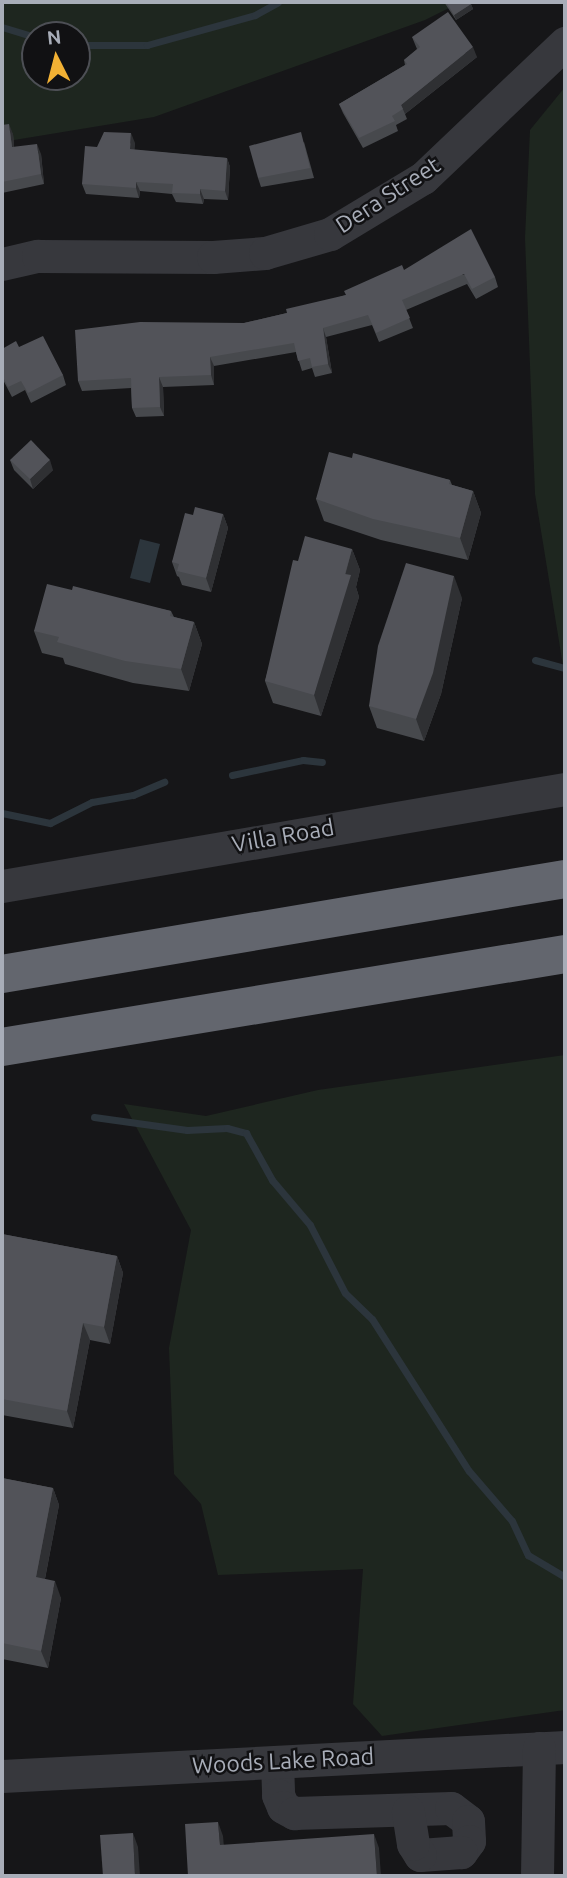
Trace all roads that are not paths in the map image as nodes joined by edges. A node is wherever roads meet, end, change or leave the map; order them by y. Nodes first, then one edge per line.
1 (565, 43) edge
2 (2, 264) edge
3 (565, 789) edge
4 (565, 879) edge
5 (2, 886) edge
6 (565, 954) edge
7 (2, 974) edge
8 (2, 1047) edge
9 (552, 1747) edge
10 (277, 1762) junction
11 (2, 1776) edge
12 (408, 1811) dead end
13 (537, 1876) edge

1 - 2 street, Dera Street
3 - 5 street, Villa Road
4 - 7 highway
6 - 8 highway
9 - 10 street, Woods Lake Road
9 - 13 street
10 - 11 street, Woods Lake Road
10 - 12 street

